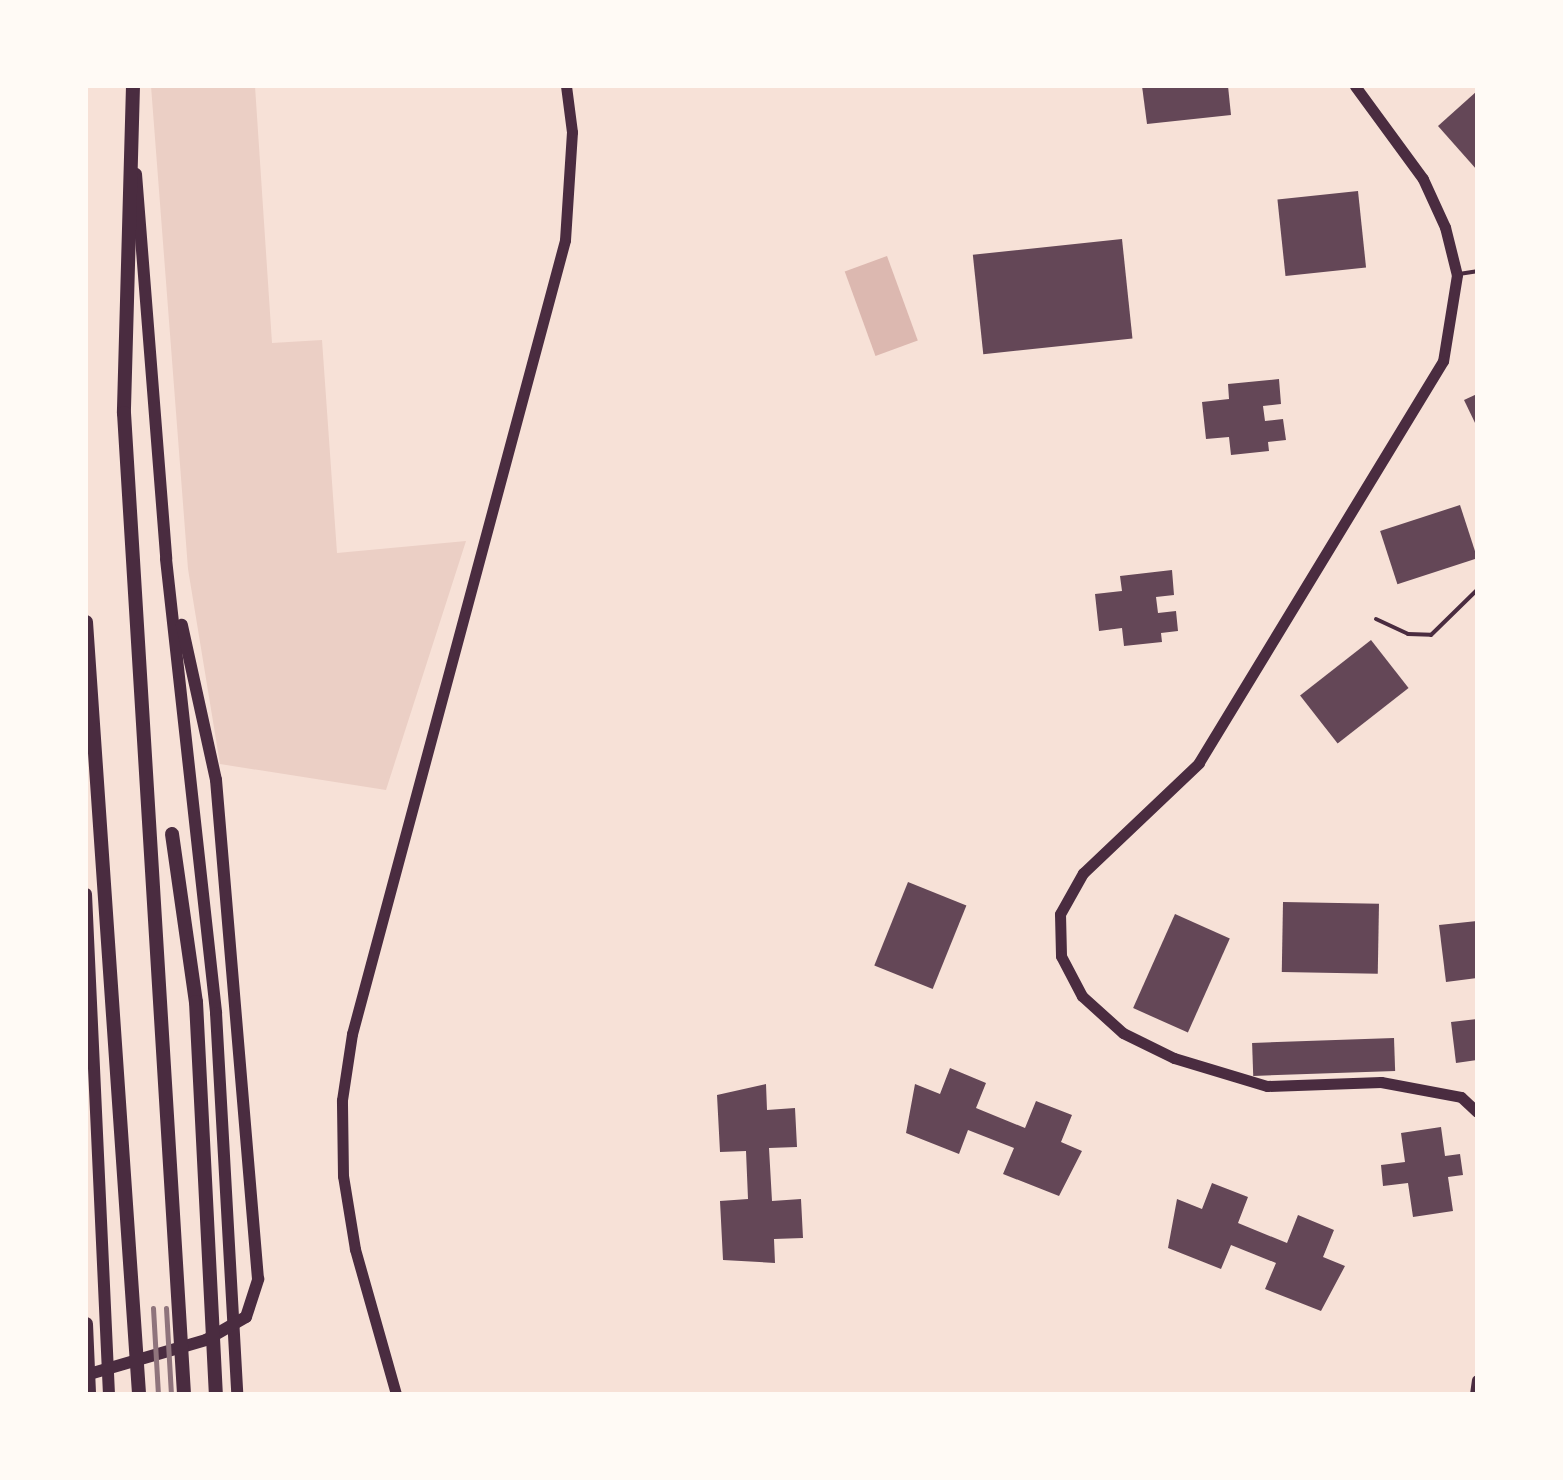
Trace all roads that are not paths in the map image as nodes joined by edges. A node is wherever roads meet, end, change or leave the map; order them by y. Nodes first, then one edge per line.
1 (133, 86) edge
2 (566, 86) edge
3 (1355, 86) edge
4 (133, 142) junction
5 (1477, 271) edge
6 (1457, 275) junction
7 (166, 559) junction
8 (1477, 590) edge
9 (1376, 619) dead end
10 (86, 622) edge
11 (172, 834) dead end
12 (86, 894) edge
13 (1477, 1112) edge
14 (86, 1325) edge
15 (86, 1375) edge
16 (1477, 1380) edge
17 (89, 1394) edge
18 (109, 1394) edge
19 (139, 1394) edge
20 (184, 1394) edge
21 (216, 1394) edge
22 (237, 1394) edge
23 (396, 1394) edge
24 (1475, 1394) edge

1 - 4 highway
2 - 23 street
3 - 6 street
4 - 7 main road
4 - 20 highway
5 - 6 lane
6 - 13 street
7 - 15 main road
7 - 22 main road
8 - 9 lane
10 - 19 highway
11 - 21 highway
12 - 18 main road
14 - 17 highway
16 - 24 street

